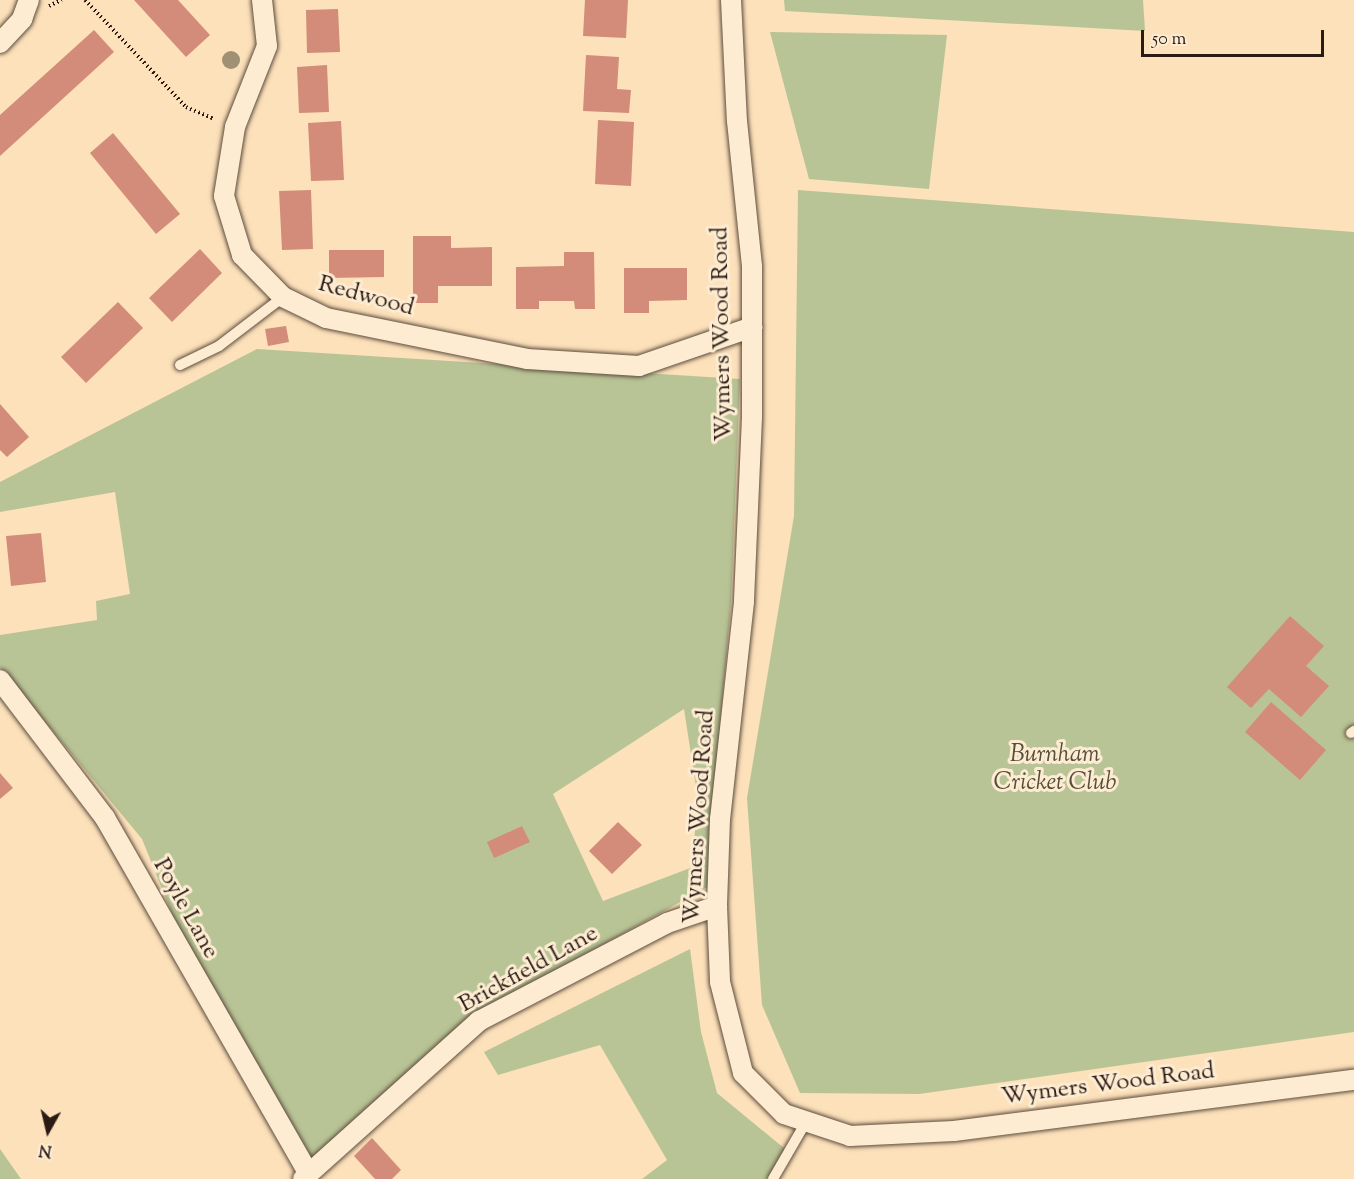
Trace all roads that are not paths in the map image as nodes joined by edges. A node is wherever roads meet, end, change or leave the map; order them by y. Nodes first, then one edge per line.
1 (29, 0) edge
2 (262, 0) edge
3 (731, 0) edge
4 (0, 43) edge
5 (283, 297) junction
6 (752, 327) junction
7 (180, 365) dead end
8 (0, 680) edge
9 (717, 906) junction
10 (1354, 1080) edge
11 (806, 1122) junction
12 (306, 1177) edge
13 (773, 1179) edge

1 - 4 street
2 - 5 street, Redwood
3 - 6 street, Wymers Wood Road
5 - 6 street, Redwood
5 - 7 lane
6 - 9 street, Wymers Wood Road
8 - 12 street, Poyle Lane
9 - 11 street, Wymers Wood Road
9 - 12 street, Brickfield Lane
10 - 11 street, Wymers Wood Road
11 - 13 lane

